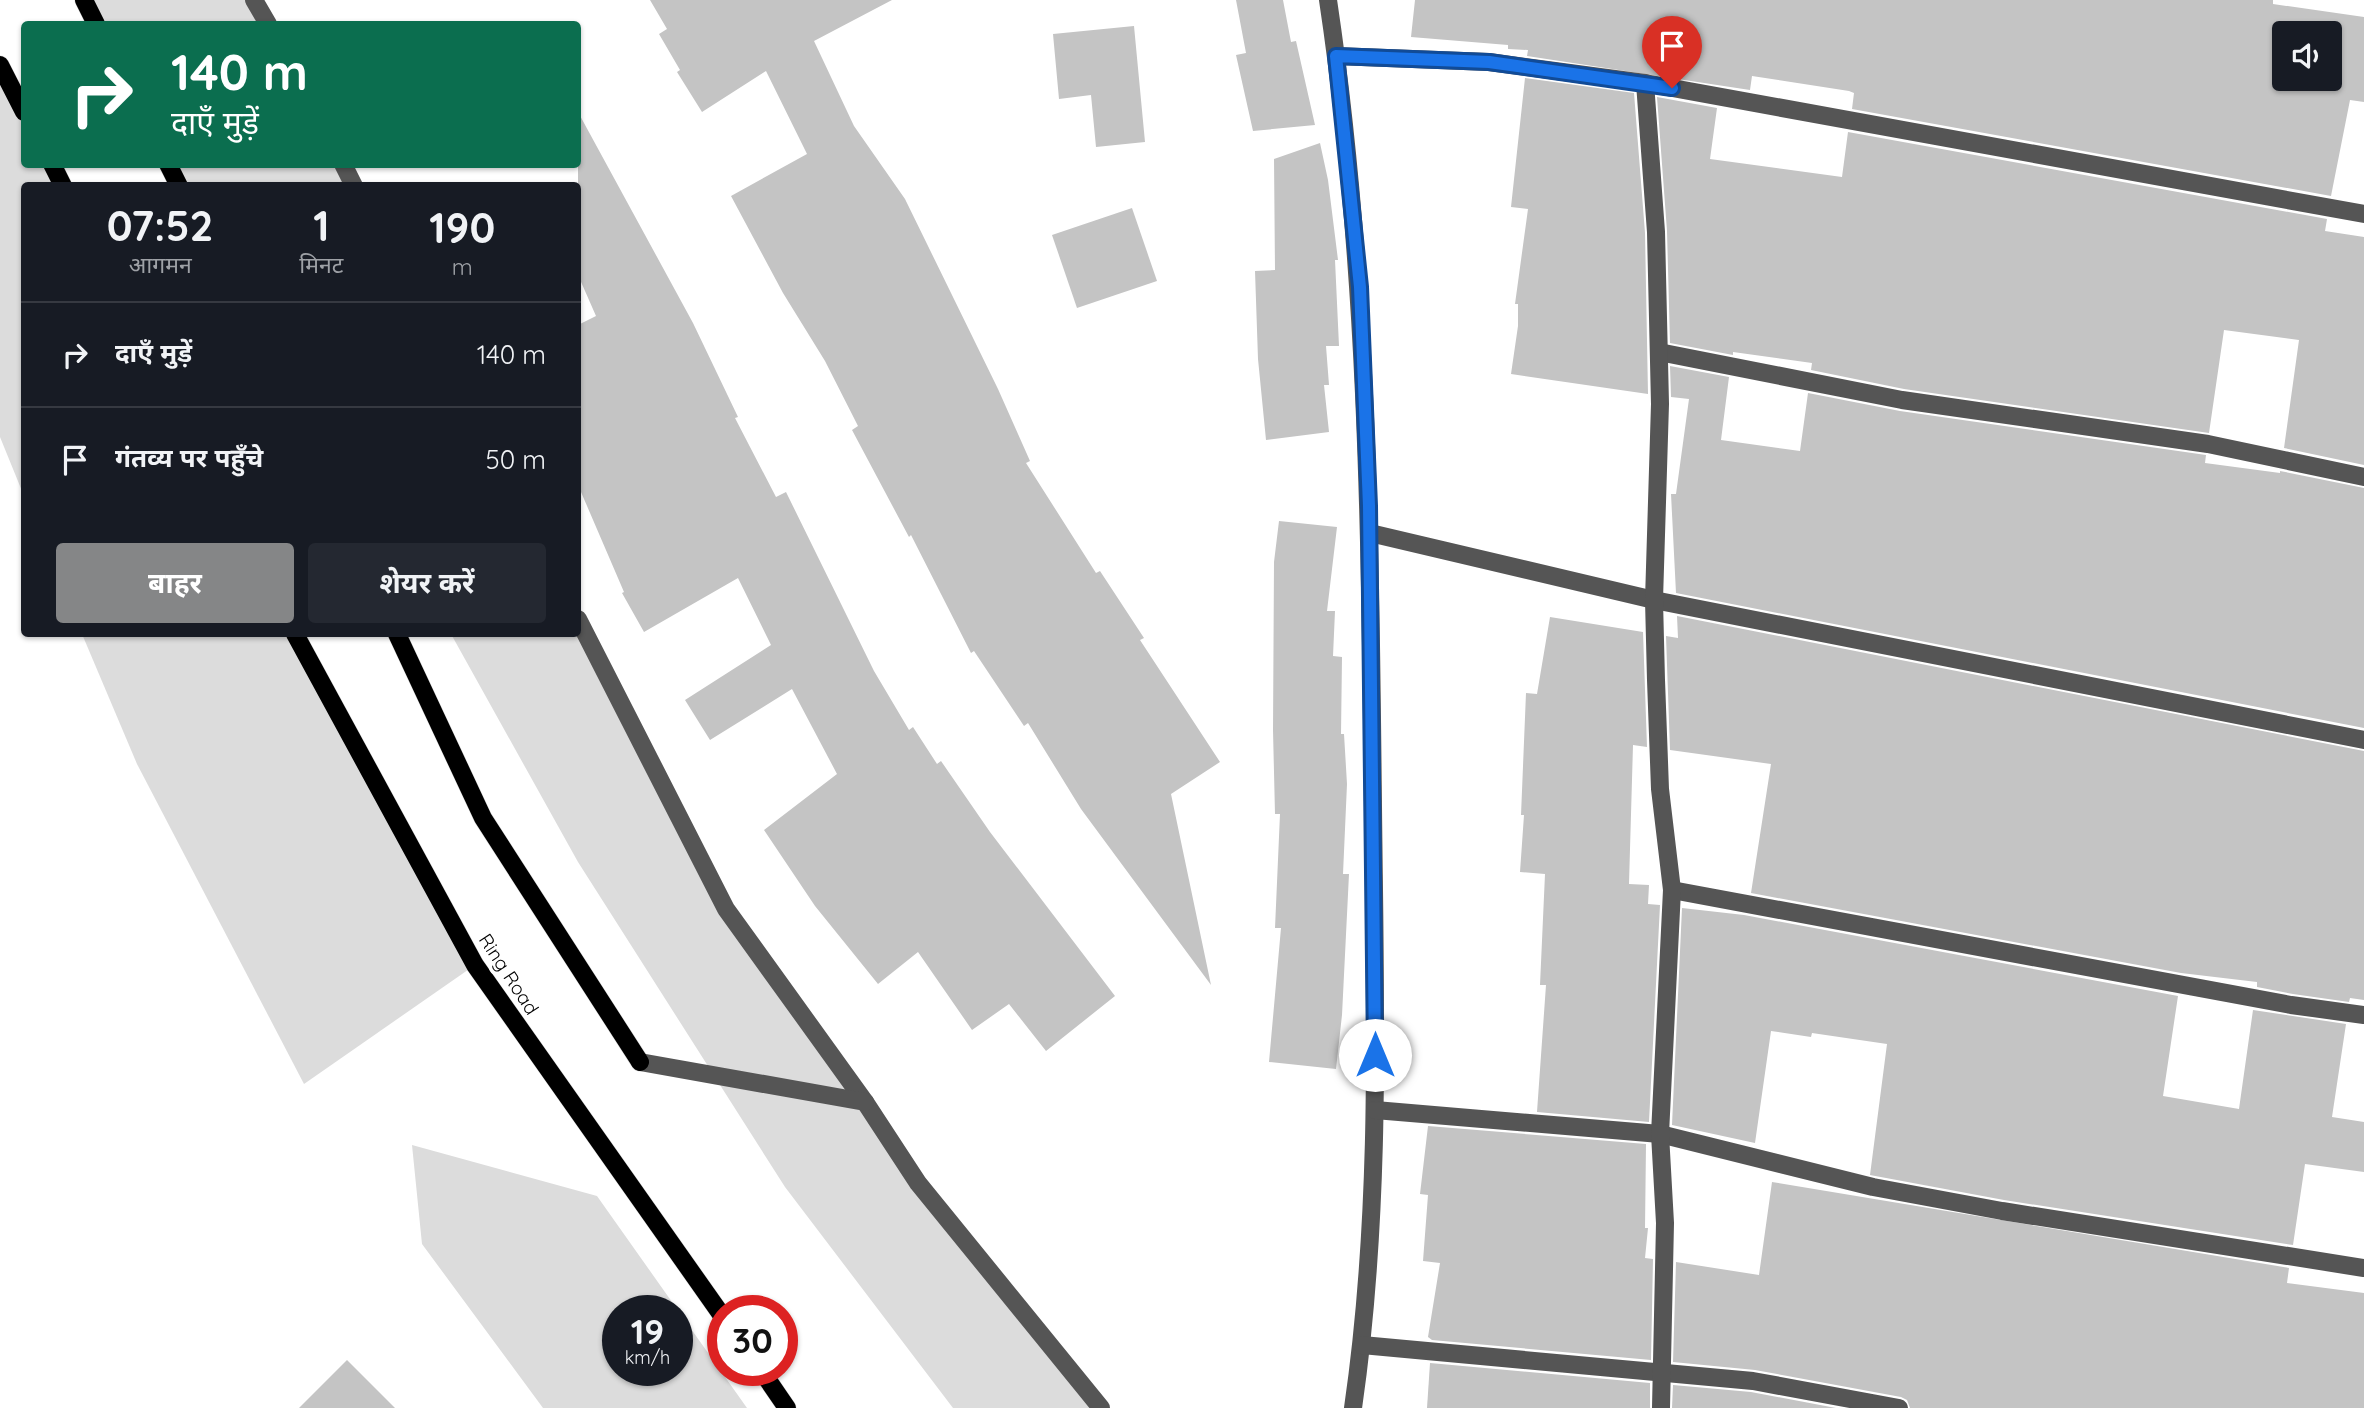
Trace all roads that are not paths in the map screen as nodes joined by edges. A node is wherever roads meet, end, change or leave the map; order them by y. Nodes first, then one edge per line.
1 (84, 0) edge
2 (254, 0) edge
3 (1328, 0) edge
4 (94, 21) edge
5 (266, 21) edge
6 (1336, 56) junction
7 (0, 65) edge
8 (1645, 83) junction
9 (21, 106) edge
10 (2364, 214) edge
11 (1659, 352) junction
12 (2364, 477) edge
13 (1370, 533) junction
14 (1654, 600) junction
15 (581, 625) edge
16 (297, 637) edge
17 (398, 637) edge
18 (2364, 740) edge
19 (1672, 890) junction
20 (2364, 1015) edge
21 (640, 1062) joint
22 (865, 1102) junction
23 (1376, 1110) junction
24 (1660, 1135) junction
25 (2364, 1268) edge
26 (708, 1295) edge
27 (1362, 1345) junction
28 (1660, 1373) junction
29 (772, 1386) edge
30 (787, 1408) edge
31 (1101, 1408) edge
32 (1353, 1408) edge
33 (1661, 1408) edge
34 (1899, 1408) edge

1 - 4 main road
2 - 5 street
3 - 6 street
6 - 8 street
6 - 13 street
7 - 9 main road
8 - 10 street
8 - 11 street
11 - 12 street
11 - 14 street
13 - 14 street
13 - 23 street
14 - 18 street
14 - 19 street
15 - 22 street
16 - 26 main road, Ring Road
17 - 21 main road
19 - 20 street
19 - 24 street
21 - 22 street
22 - 31 street
23 - 24 street
23 - 27 street
24 - 25 street
24 - 28 street
27 - 28 street
27 - 32 street
28 - 33 street
28 - 34 street
29 - 30 main road

